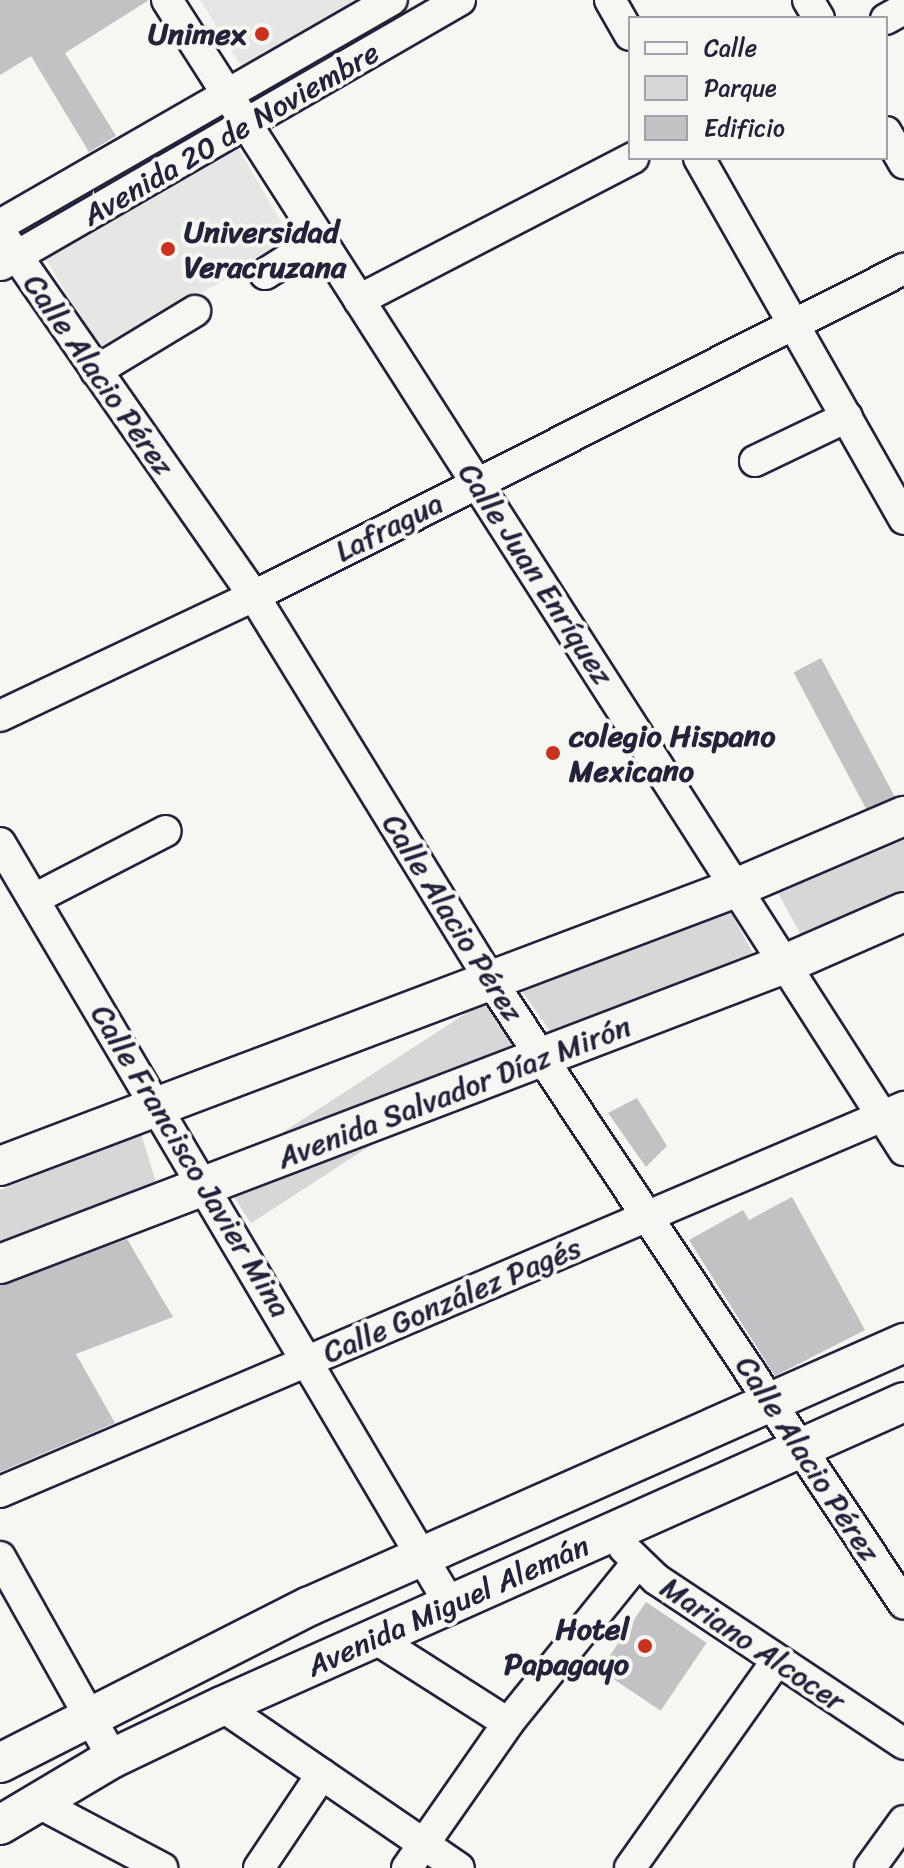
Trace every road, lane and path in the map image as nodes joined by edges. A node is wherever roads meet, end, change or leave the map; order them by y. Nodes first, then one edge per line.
1 (167, 0) edge
2 (392, 0) edge
3 (460, 0) edge
4 (610, 0) edge
5 (628, 32) edge
6 (230, 96) junction
7 (248, 126) junction
8 (888, 135) edge
9 (629, 160) edge
10 (700, 160) edge
11 (904, 163) edge
12 (0, 225) edge
13 (320, 239) junction
14 (5, 251) edge
15 (904, 269) edge
16 (265, 274) dead end
17 (359, 300) junction
18 (195, 311) dead end
19 (793, 323) junction
20 (96, 371) junction
21 (847, 417) junction
22 (755, 461) dead end
23 (477, 482) junction
24 (904, 519) edge
25 (254, 596) junction
26 (0, 716) edge
27 (904, 816) edge
28 (166, 831) dead end
29 (0, 843) edge
30 (738, 887) junction
31 (34, 899) junction
32 (904, 912) edge
33 (785, 964) junction
34 (491, 981) junction
35 (541, 1059) junction
36 (157, 1105) junction
37 (893, 1112) edge
38 (904, 1150) edge
39 (0, 1166) edge
40 (207, 1187) junction
41 (648, 1215) junction
42 (0, 1264) edge
43 (904, 1343) edge
44 (310, 1361) junction
45 (904, 1402) edge
46 (771, 1404) junction
47 (801, 1447) junction
48 (0, 1492) edge
49 (615, 1532) junction
50 (424, 1554) junction
51 (0, 1557) edge
52 (637, 1563) junction
53 (904, 1604) edge
54 (451, 1606) junction
55 (376, 1639) junction
56 (776, 1662) junction
57 (222, 1706) junction
58 (90, 1715) junction
59 (508, 1723) junction
60 (904, 1744) edge
61 (113, 1758) junction
62 (0, 1763) edge
63 (322, 1774) junction
64 (35, 1801) junction
65 (904, 1821) edge
66 (0, 1825) edge
67 (415, 1857) edge
68 (162, 1868) edge
69 (259, 1868) edge
70 (459, 1868) edge
71 (630, 1868) edge
72 (870, 1868) edge

1 - 6 street, Calle Juan Enríquez
2 - 6 street, Avenida 20 de Noviembre
3 - 7 street, Avenida 20 de Noviembre
4 - 5 street
6 - 7 street, Calle Juan Enríquez
6 - 12 street, Avenida 20 de Noviembre
7 - 13 street, Calle Juan Enríquez
7 - 14 street, Avenida 20 de Noviembre
8 - 11 street
9 - 17 street
10 - 19 street
13 - 16 street
13 - 17 street, Calle Juan Enríquez
14 - 20 street, Calle Alacio Pérez
15 - 19 street, Lafragua
17 - 23 street, Calle Juan Enríquez
18 - 20 street
19 - 21 street
19 - 23 street, Lafragua
20 - 25 street, Calle Alacio Pérez
21 - 22 street
21 - 24 street
23 - 25 street, Lafragua
23 - 30 street, Calle Juan Enríquez
25 - 26 street, Lafragua
25 - 34 street, Calle Alacio Pérez
27 - 30 main road
28 - 31 street
29 - 31 street, Calle Francisco Javier Mina
30 - 33 street, Calle Juan Enríquez
30 - 34 main road
31 - 36 street, Calle Francisco Javier Mina
32 - 33 main road, Avenida Salvador Díaz Mirón
33 - 35 main road, Avenida Salvador Díaz Mirón
33 - 37 street, Calle Juan Enríquez
34 - 35 street, Calle Alacio Pérez
34 - 36 main road
35 - 40 main road, Avenida Salvador Díaz Mirón
35 - 41 street, Calle Alacio Pérez
36 - 39 main road
36 - 40 street, Calle Francisco Javier Mina
37 - 38 street, Calle Juan Enríquez
37 - 41 street, Calle González Pagés
40 - 42 main road, Avenida Salvador Díaz Mirón
40 - 44 street, Calle Francisco Javier Mina
41 - 44 street, Calle González Pagés
41 - 46 street, Calle Alacio Pérez
43 - 46 main road, Avenida Miguel Alemán
44 - 48 street, Calle González Pagés
44 - 50 street, Calle Francisco Javier Mina
45 - 47 main road, Avenida Miguel Alemán
46 - 47 street, Calle Alacio Pérez
46 - 50 main road, Avenida Miguel Alemán
47 - 49 main road, Avenida Miguel Alemán
47 - 53 street, Calle Alacio Pérez
49 - 52 street, Mariano Alcocer
49 - 54 main road, Avenida Miguel Alemán
50 - 54 street, Calle Francisco Javier Mina
50 - 58 main road, Avenida Miguel Alemán
51 - 58 street
52 - 56 street, Mariano Alcocer
52 - 59 street
54 - 55 main road, Avenida Miguel Alemán
55 - 57 main road, Avenida Miguel Alemán
55 - 59 street
56 - 60 street, Mariano Alcocer
56 - 71 street
57 - 61 main road, Avenida Miguel Alemán
57 - 63 street
58 - 61 street
58 - 62 main road, Avenida Miguel Alemán
59 - 67 street
61 - 64 main road, Avenida Miguel Alemán
63 - 67 street
63 - 69 street
64 - 66 main road, Avenida Miguel Alemán
64 - 68 street
65 - 72 street
67 - 70 street

